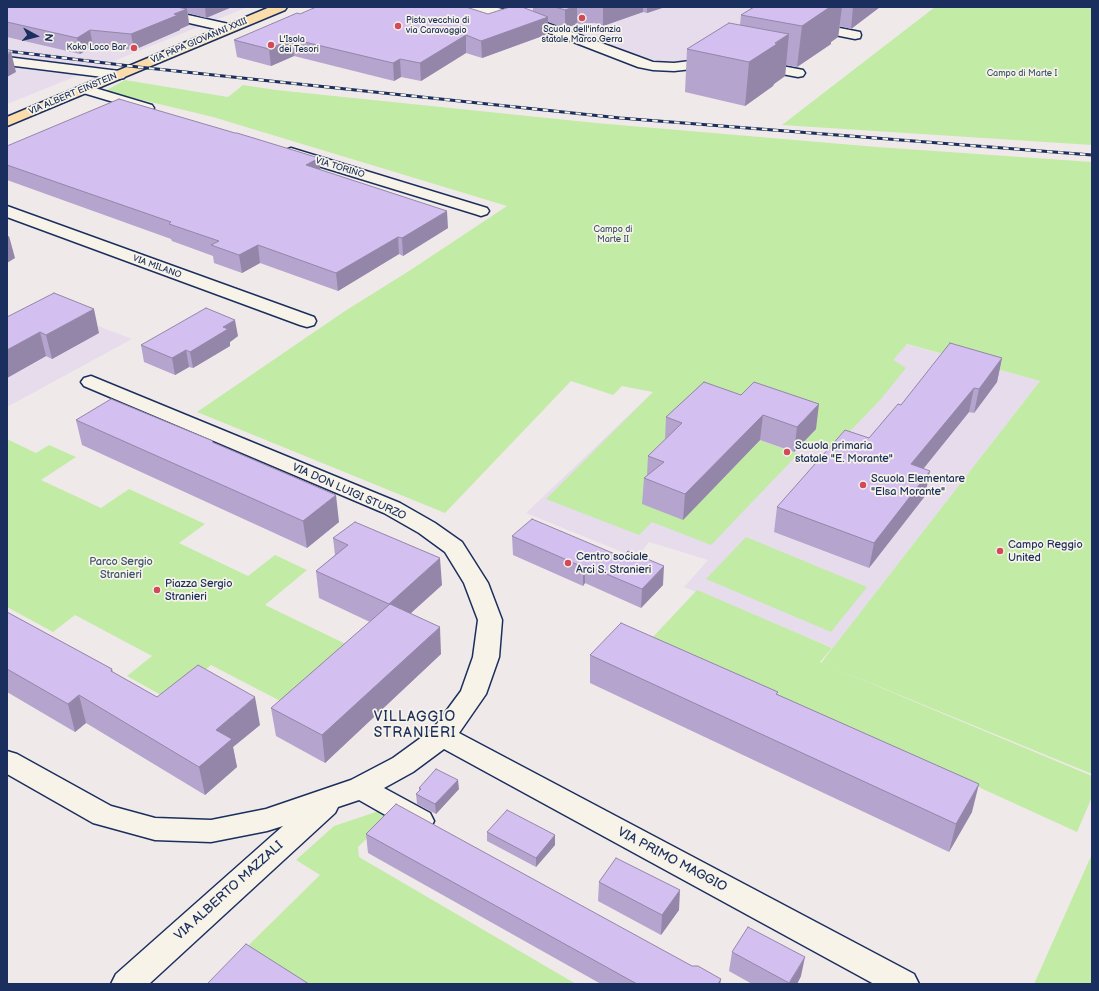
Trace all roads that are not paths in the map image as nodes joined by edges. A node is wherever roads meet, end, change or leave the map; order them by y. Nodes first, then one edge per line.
1 (136, 7) edge
2 (281, 7) edge
3 (429, 7) edge
4 (796, 24) edge
5 (229, 28) junction
6 (855, 35) dead end
7 (723, 54) edge
8 (7, 60) edge
9 (739, 62) edge
10 (138, 67) joint
11 (798, 73) dead end
12 (120, 75) junction
13 (85, 89) junction
14 (163, 113) edge
15 (7, 122) edge
16 (274, 148) edge
17 (7, 211) edge
18 (480, 211) dead end
19 (307, 321) dead end
20 (91, 382) dead end
21 (442, 736) junction
22 (7, 761) edge
23 (361, 788) junction
24 (332, 799) junction
25 (444, 834) edge
26 (127, 984) edge
27 (903, 984) edge

1 - 5 street
2 - 5 main road, VIA PAPA GIOVANNI XXIII
3 - 7 street
4 - 6 street
5 - 10 main road, VIA PAPA GIOVANNI XXIII
8 - 12 street
9 - 11 street
10 - 12 main road, VIA ALBERT EINSTEIN
12 - 13 main road, VIA ALBERT EINSTEIN
13 - 14 street
13 - 15 main road, VIA ALBERT EINSTEIN
16 - 18 street, VIA TORINO
17 - 19 street, VIA MILANO
20 - 21 street, VIA DON LUIGI STURZO
21 - 23 street, VIA DON LUIGI STURZO
21 - 27 street, VIA PRIMO MAGGIO
22 - 24 street, VIA DON LUIGI STURZO
23 - 24 street, VIA DON LUIGI STURZO
23 - 25 street
24 - 26 street, VIA ALBERTO MAZZALI

